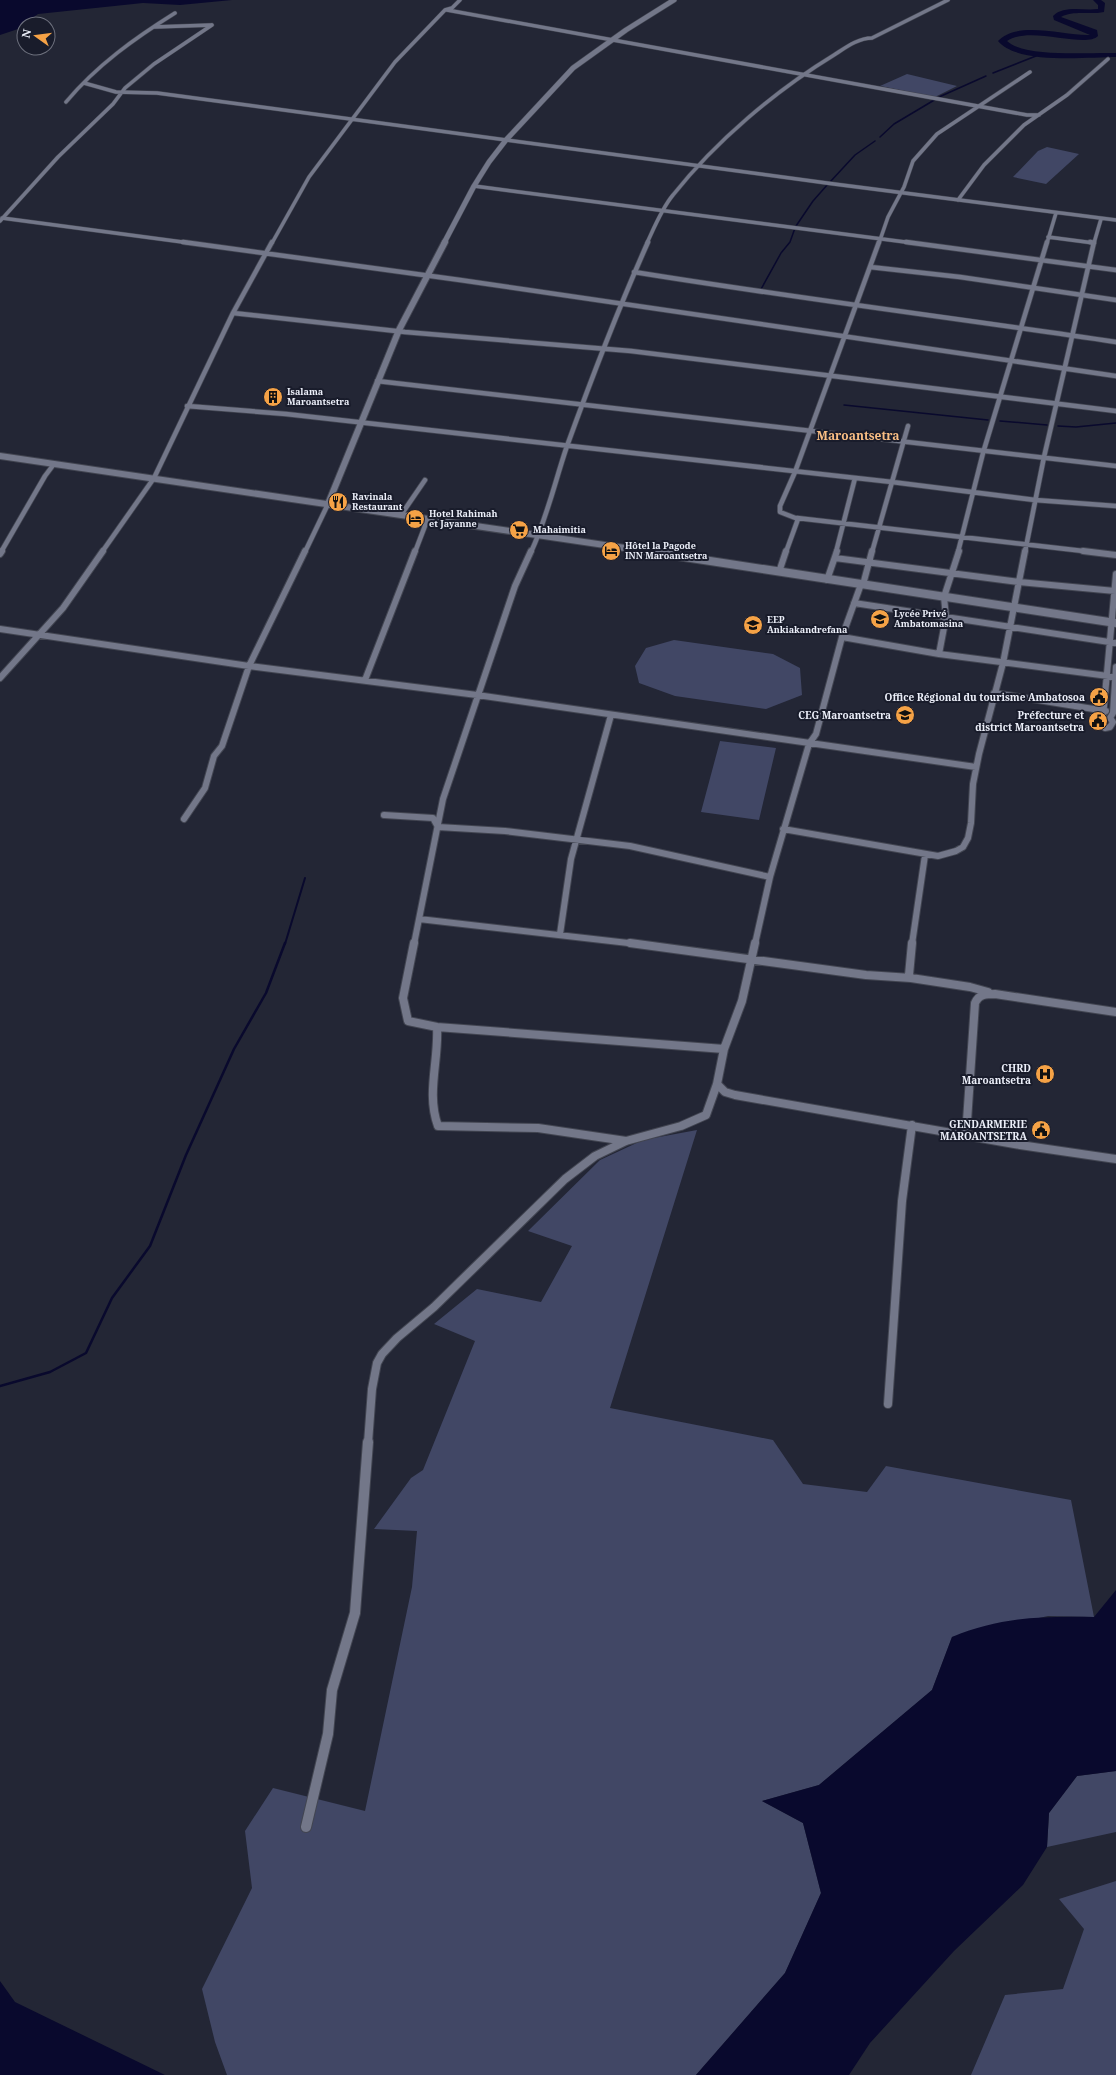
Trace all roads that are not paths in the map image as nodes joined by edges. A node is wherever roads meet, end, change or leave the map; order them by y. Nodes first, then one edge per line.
1 (460, 0) edge
2 (674, 0) edge
3 (948, 0) edge
4 (445, 10) junction
5 (174, 13) dead end
6 (152, 28) junction
7 (611, 40) junction
8 (1108, 59) dead end
9 (1030, 72) dead end
10 (803, 74) junction
11 (84, 83) junction
12 (122, 92) junction
13 (66, 102) dead end
14 (977, 106) junction
15 (1039, 115) junction
16 (350, 120) junction
17 (506, 140) junction
18 (699, 166) junction
19 (474, 186) junction
20 (900, 194) junction
21 (958, 200) junction
22 (665, 211) junction
23 (1056, 213) junction
24 (1101, 219) junction
25 (1, 220) edge
26 (1116, 220) edge
27 (1048, 237) junction
28 (880, 239) junction
29 (1094, 243) junction
30 (265, 255) junction
31 (1041, 261) junction
32 (1089, 266) junction
33 (870, 267) junction
34 (1116, 270) edge
35 (634, 272) junction
36 (426, 275) junction
37 (1033, 288) junction
38 (1082, 294) junction
39 (1116, 300) edge
40 (620, 304) junction
41 (858, 304) junction
42 (233, 313) junction
43 (1021, 328) junction
44 (399, 330) junction
45 (845, 335) junction
46 (1074, 336) junction
47 (1116, 342) edge
48 (604, 348) junction
49 (1011, 360) junction
50 (1066, 368) junction
51 (830, 376) junction
52 (1116, 376) edge
53 (377, 381) junction
54 (1001, 397) junction
55 (1057, 404) junction
56 (582, 405) junction
57 (187, 406) junction
58 (1116, 411) edge
59 (362, 423) junction
60 (908, 426) dead end
61 (809, 432) junction
62 (905, 443) junction
63 (567, 447) junction
64 (983, 452) junction
65 (0, 456) edge
66 (1044, 459) junction
67 (54, 464) junction
68 (1116, 466) edge
69 (1116, 469) edge
70 (795, 472) junction
71 (154, 478) junction
72 (855, 478) junction
73 (425, 480) dead end
74 (892, 482) junction
75 (973, 492) junction
76 (1035, 500) junction
77 (328, 504) junction
78 (1116, 506) edge
79 (401, 514) junction
80 (428, 518) junction
81 (797, 518) junction
82 (844, 524) junction
83 (878, 528) junction
84 (539, 535) junction
85 (963, 538) junction
86 (1028, 544) junction
87 (0, 554) edge
88 (1116, 555) edge
89 (835, 558) junction
90 (869, 562) junction
91 (779, 572) junction
92 (952, 573) junction
93 (1116, 574) edge
94 (827, 580) junction
95 (1019, 582) junction
96 (862, 585) junction
97 (1114, 591) junction
98 (944, 597) junction
99 (854, 603) junction
100 (1014, 608) junction
101 (946, 617) junction
102 (1114, 623) edge
103 (1011, 627) junction
104 (0, 629) edge
105 (38, 635) junction
106 (842, 637) junction
107 (1109, 642) junction
108 (1116, 643) edge
109 (938, 654) junction
110 (1003, 663) junction
111 (249, 666) junction
112 (1116, 667) edge
113 (1106, 676) junction
114 (1115, 677) edge
115 (0, 678) edge
116 (365, 680) junction
117 (994, 693) junction
118 (477, 695) junction
119 (1103, 710) junction
120 (1114, 713) edge
121 (611, 716) junction
122 (809, 744) junction
123 (976, 767) junction
124 (384, 815) dead end
125 (184, 819) dead end
126 (438, 827) junction
127 (783, 829) junction
128 (577, 840) junction
129 (925, 855) junction
130 (770, 877) junction
131 (419, 919) junction
132 (560, 934) junction
133 (750, 960) junction
134 (911, 978) junction
135 (996, 994) junction
136 (1116, 1012) edge
137 (437, 1027) junction
138 (724, 1049) junction
139 (717, 1084) junction
140 (912, 1125) junction
141 (966, 1136) junction
142 (626, 1141) junction
143 (1116, 1159) edge
144 (888, 1404) dead end
145 (306, 1827) dead end

1 - 4 street
2 - 7 street
3 - 10 street
4 - 7 street
4 - 16 street
5 - 6 street
6 - 11 street
6 - 12 street
7 - 10 street
7 - 17 street
8 - 15 street
9 - 14 street
10 - 14 street
10 - 18 street
11 - 12 street
11 - 13 street
12 - 16 street
12 - 25 street
14 - 15 street
14 - 20 street
15 - 21 street
16 - 17 street
16 - 30 street
17 - 18 street
17 - 19 street
18 - 20 street
18 - 22 street
19 - 22 street
19 - 36 street
20 - 21 street
20 - 28 street
21 - 23 street
22 - 28 street
22 - 35 street
23 - 24 street
23 - 27 street
24 - 26 street
24 - 29 street
25 - 30 street
27 - 29 street
27 - 31 street
28 - 31 street
28 - 33 street
29 - 32 street
30 - 36 street
30 - 42 street
31 - 32 street
31 - 37 street
32 - 34 street
32 - 38 street
33 - 37 street
33 - 41 street
35 - 40 street
35 - 41 street
36 - 40 street
36 - 44 street
37 - 38 street
37 - 43 street
38 - 39 street
38 - 46 street
40 - 45 street
40 - 48 street
41 - 43 street
41 - 45 street
42 - 44 street
42 - 57 street
43 - 46 street
43 - 49 street
44 - 48 street
44 - 53 street
45 - 49 street
45 - 51 street
46 - 47 street
46 - 50 street
48 - 51 street
48 - 56 street
49 - 50 street
49 - 54 street
50 - 52 street
50 - 55 street
51 - 54 street
51 - 61 street
53 - 56 street
53 - 59 street
54 - 55 street
54 - 64 street
55 - 58 street
55 - 66 street
56 - 61 street
56 - 63 street
57 - 59 street
57 - 71 street
59 - 63 street
59 - 77 street
60 - 62 street
61 - 62 street
61 - 70 street
62 - 64 street
62 - 74 street
63 - 70 street
63 - 84 street
64 - 66 street
64 - 75 street
65 - 67 street
66 - 68 street
66 - 69 street
66 - 76 street
67 - 71 street
67 - 87 street
70 - 72 street
70 - 81 street
71 - 77 street
71 - 105 street
72 - 74 street
72 - 82 street
73 - 79 street
74 - 75 street
74 - 83 street
75 - 76 street
75 - 85 street
76 - 78 street
76 - 86 street
77 - 79 street
77 - 111 street
79 - 80 street
80 - 84 street
80 - 116 street
81 - 82 street
81 - 91 street
82 - 83 street
82 - 89 street
83 - 85 street
83 - 90 street
84 - 91 street
84 - 118 street
85 - 86 street
85 - 92 street
86 - 88 street
86 - 95 street
89 - 90 street
89 - 94 street
90 - 92 street
90 - 96 street
91 - 94 street
92 - 95 street
92 - 98 street
93 - 97 street
94 - 96 street
95 - 97 street
95 - 100 street
96 - 98 street
96 - 99 street
97 - 102 street
98 - 100 street
98 - 101 street
99 - 101 street
99 - 106 street
100 - 102 street
100 - 103 street
101 - 103 street
101 - 109 street
102 - 107 street
103 - 107 street
103 - 110 street
104 - 105 street
105 - 111 street
105 - 115 street
106 - 109 street
106 - 122 street
107 - 108 street
107 - 113 street
109 - 110 street
110 - 113 street
110 - 117 street
111 - 116 street
111 - 125 street
112 - 114 street
113 - 114 street
113 - 119 street
114 - 120 street
116 - 118 street
117 - 119 street
117 - 123 street
118 - 121 street
118 - 126 street
119 - 120 street
119 - 120 street
121 - 122 street
121 - 128 street
122 - 123 street
122 - 127 street
123 - 129 street
124 - 126 street
126 - 128 street
126 - 131 street
127 - 129 street
127 - 130 street
128 - 130 street
128 - 132 street
129 - 134 street
130 - 133 street
131 - 132 street
131 - 137 street
132 - 133 street
133 - 134 street
133 - 138 street
134 - 135 street
135 - 136 street
135 - 141 street
137 - 138 street
137 - 142 street
138 - 139 street
139 - 140 street
139 - 142 street
140 - 141 street
140 - 144 street
141 - 143 street
142 - 145 street

